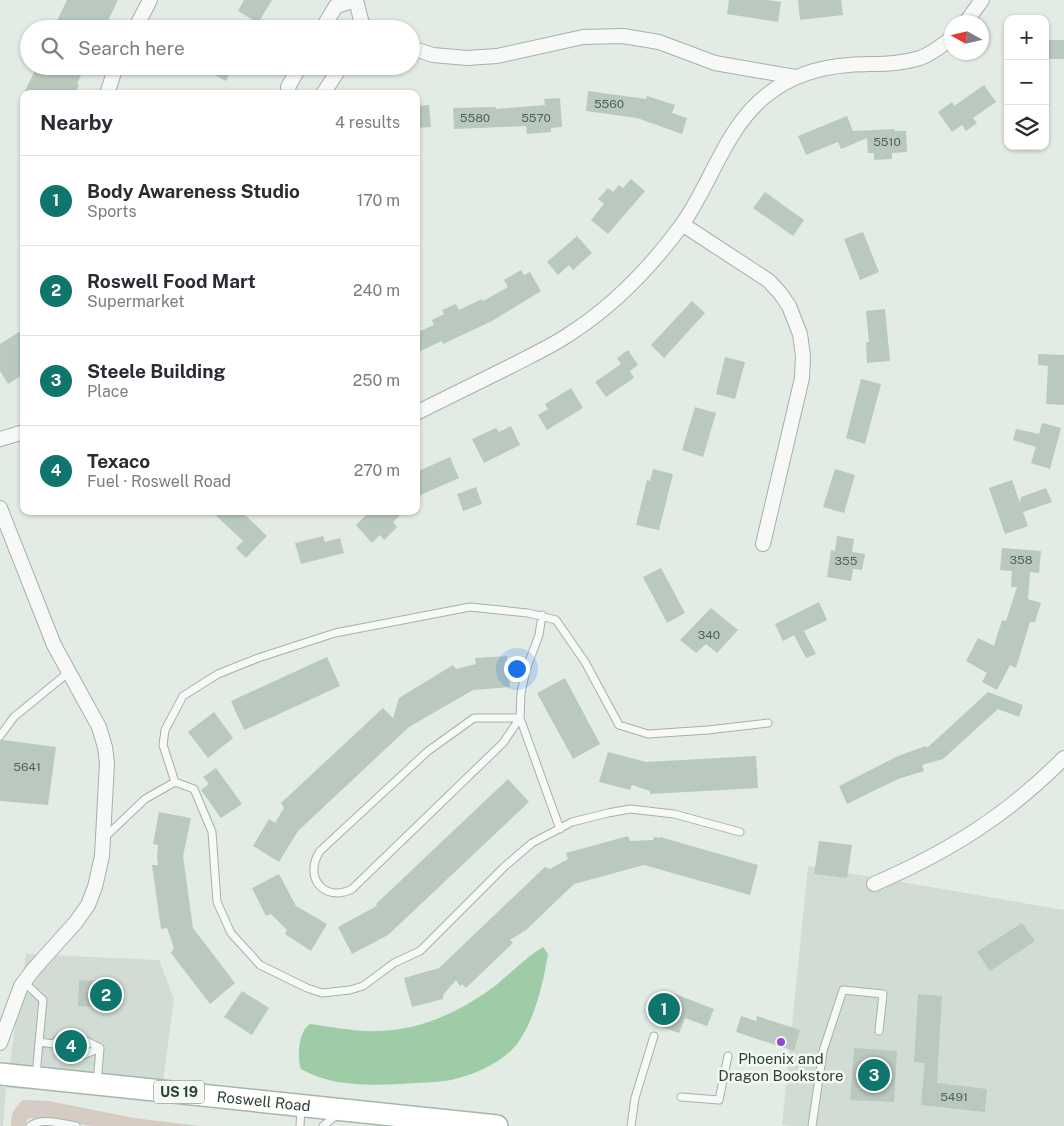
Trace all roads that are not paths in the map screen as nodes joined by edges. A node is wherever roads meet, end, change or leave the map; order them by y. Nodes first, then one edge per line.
1 (150, 0) edge
2 (982, 0) edge
3 (971, 15) edge
4 (140, 20) edge
5 (327, 20) edge
6 (361, 20) edge
7 (944, 44) edge
8 (420, 50) edge
9 (113, 75) edge
10 (295, 75) edge
11 (335, 75) edge
12 (795, 78) junction
13 (107, 90) edge
14 (288, 90) edge
15 (326, 90) edge
16 (682, 224) junction
17 (420, 411) edge
18 (20, 433) edge
19 (0, 439) edge
20 (0, 508) edge
21 (762, 544) dead end
22 (542, 615) junction
23 (69, 672) junction
24 (520, 718) junction
25 (768, 723) dead end
26 (0, 736) edge
27 (1064, 758) edge
28 (175, 782) junction
29 (560, 828) junction
30 (740, 832) dead end
31 (103, 840) junction
32 (874, 884) dead end
33 (24, 982) junction
34 (880, 1031) dead end
35 (654, 1036) dead end
36 (86, 1041) dead end
37 (39, 1042) junction
38 (0, 1043) edge
39 (57, 1044) dead end
40 (100, 1048) junction
41 (83, 1055) dead end
42 (728, 1056) dead end
43 (0, 1074) edge
44 (36, 1077) junction
45 (97, 1083) junction
46 (681, 1097) dead end
47 (301, 1105) junction
48 (345, 1110) junction
49 (30, 1126) edge
50 (76, 1126) edge
51 (300, 1126) edge
52 (322, 1126) edge
53 (497, 1126) edge
54 (631, 1126) edge
55 (812, 1126) edge

1 - 4 street
2 - 3 street
5 - 6 street
7 - 12 street
8 - 12 street
9 - 13 street
10 - 14 street
11 - 15 street
12 - 16 street
16 - 17 street
16 - 21 street
18 - 19 street
20 - 23 street
22 - 24 lane
22 - 25 lane
22 - 28 lane
23 - 26 lane
23 - 31 street
24 - 24 lane
24 - 29 lane
27 - 32 street
28 - 29 lane
28 - 31 lane
29 - 30 lane
31 - 33 street
33 - 37 lane
33 - 38 street
34 - 55 lane
35 - 54 lane
36 - 40 lane
37 - 39 lane
37 - 44 lane
40 - 41 lane
40 - 45 lane
42 - 46 lane
43 - 44 main road, Roswell Road / US 19
44 - 45 main road, Roswell Road / US 19
45 - 47 main road, Roswell Road / US 19
47 - 48 main road, Roswell Road / US 19
47 - 51 lane
48 - 52 lane
48 - 53 main road, Roswell Road / US 19
49 - 50 lane

